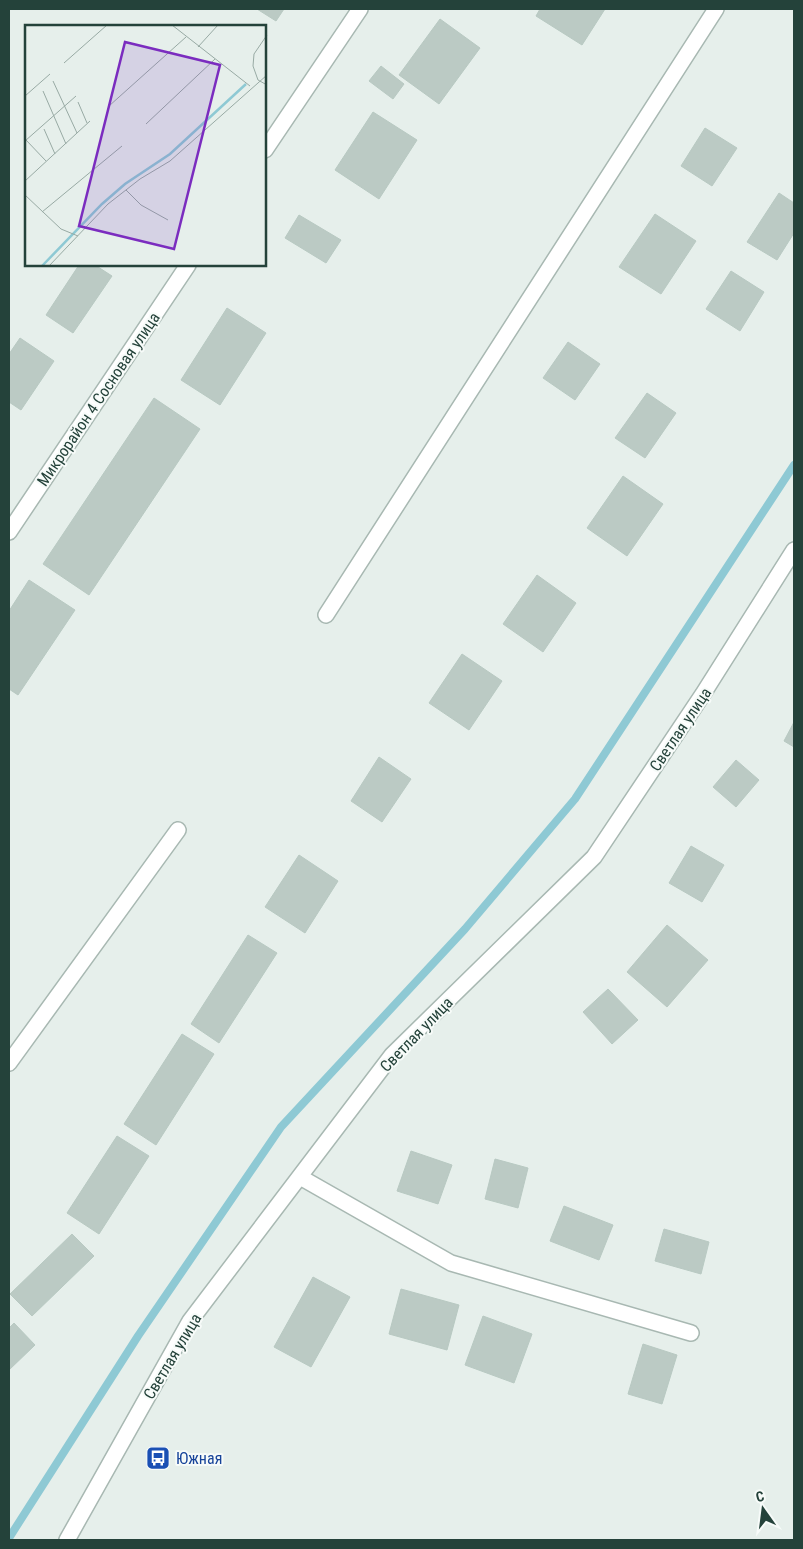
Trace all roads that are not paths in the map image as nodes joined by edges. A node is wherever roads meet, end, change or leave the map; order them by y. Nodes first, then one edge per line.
1 (360, 9) edge
2 (716, 9) edge
3 (266, 149) edge
4 (187, 266) edge
5 (9, 532) edge
6 (794, 550) edge
7 (326, 615) dead end
8 (178, 830) dead end
9 (9, 1063) edge
10 (300, 1177) junction
11 (691, 1333) dead end
12 (67, 1540) edge

1 - 3 street
2 - 7 street
4 - 5 street, Микрорайон 4 Сосновая улица
6 - 10 street, Светлая улица
8 - 9 street
10 - 11 street
10 - 12 street, Светлая улица

